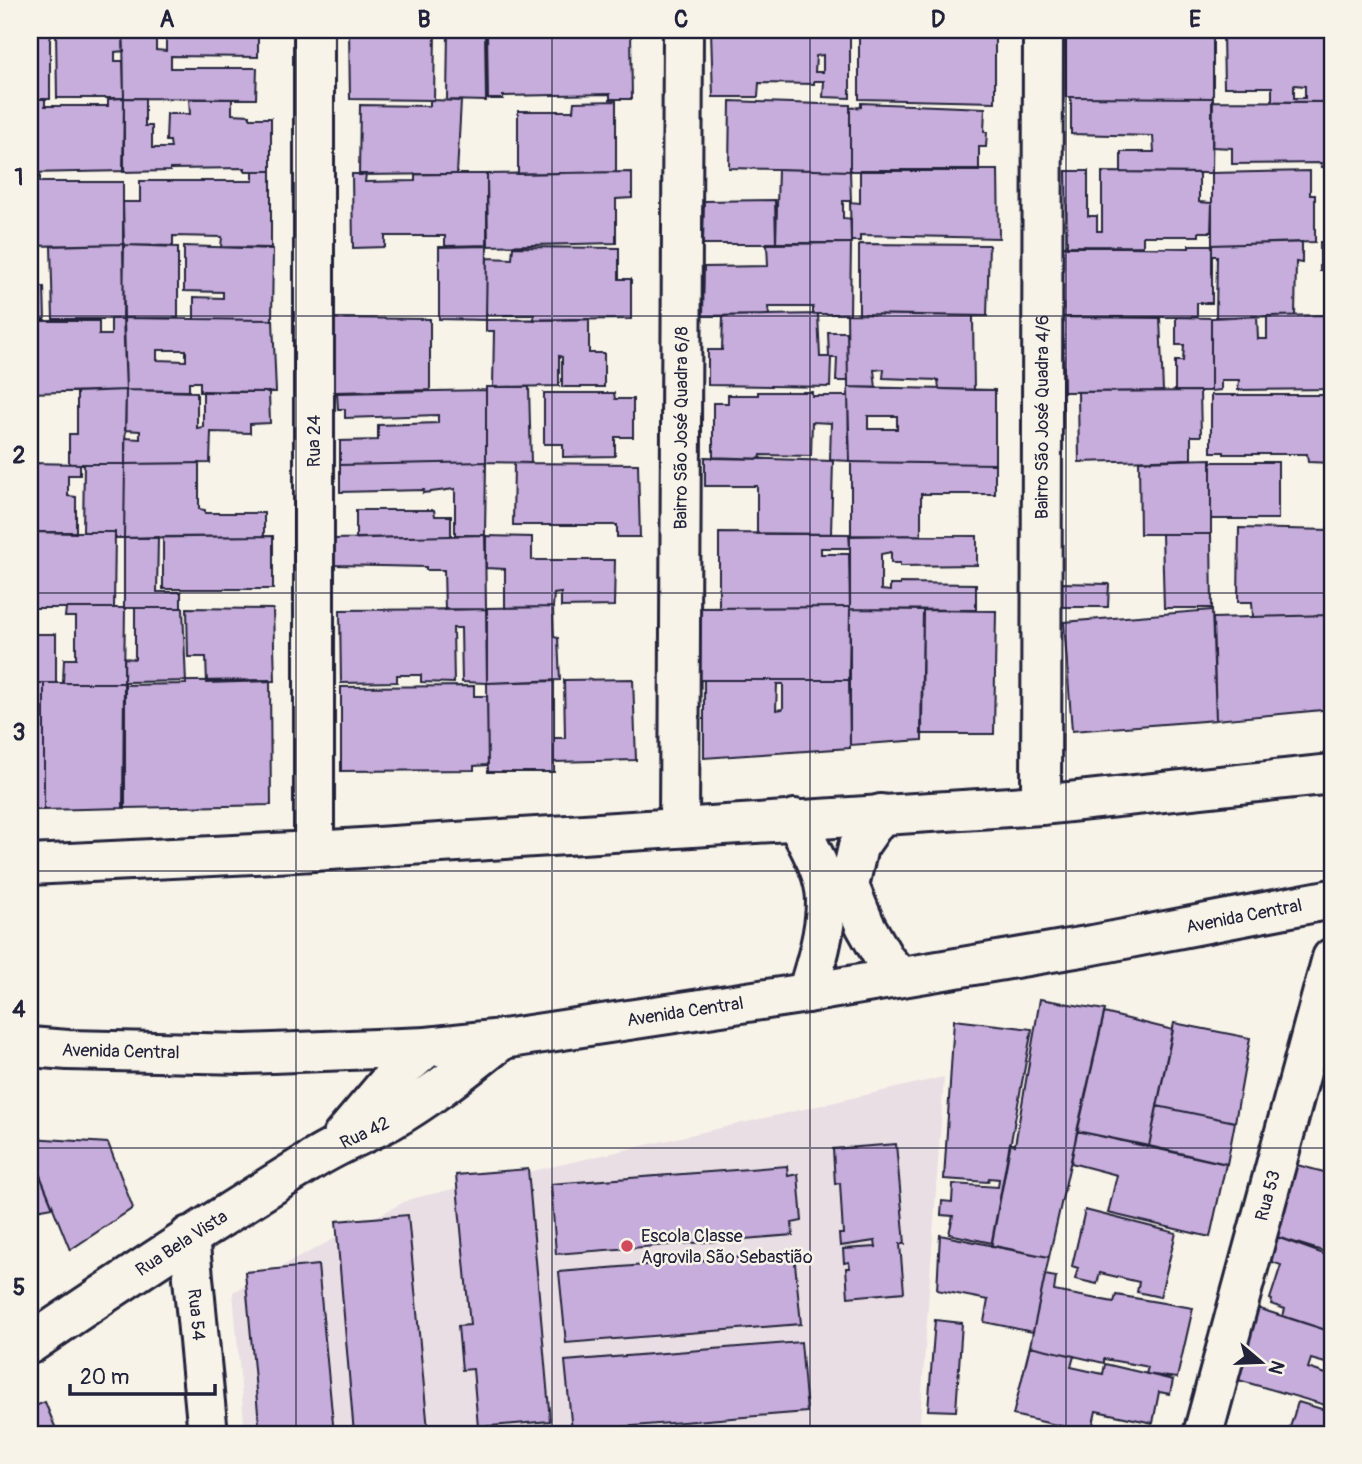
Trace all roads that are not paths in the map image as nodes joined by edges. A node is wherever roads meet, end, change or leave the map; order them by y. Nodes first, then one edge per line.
1 (314, 30) edge
2 (683, 30) edge
3 (1043, 30) edge
4 (1332, 775) edge
5 (1041, 805) junction
6 (881, 814) junction
7 (795, 819) junction
8 (679, 827) junction
9 (314, 851) junction
10 (30, 865) edge
11 (1332, 899) edge
12 (1332, 958) edge
13 (900, 977) junction
14 (807, 993) junction
15 (503, 1039) junction
16 (30, 1047) edge
17 (427, 1047) junction
18 (334, 1147) junction
19 (189, 1236) junction
20 (30, 1344) edge
21 (208, 1434) edge
22 (1203, 1434) edge

1 - 9 street, Rua 24
2 - 8 street, Bairro São José Quadra 6/8
3 - 5 street, Bairro São José Quadra 4/6
4 - 5 street
5 - 6 street
6 - 7 street
6 - 13 street
7 - 8 street
7 - 14 street
8 - 9 street
9 - 10 street
11 - 13 street, Avenida Central
12 - 22 street, Rua 53
13 - 14 street, Avenida Central
14 - 15 street, Avenida Central
15 - 17 street, Avenida Central
15 - 18 street, Rua 42
16 - 17 street, Avenida Central
17 - 18 street, Rua 42
18 - 19 street, Rua Bela Vista
19 - 20 street, Rua Bela Vista
19 - 21 street, Rua 54

